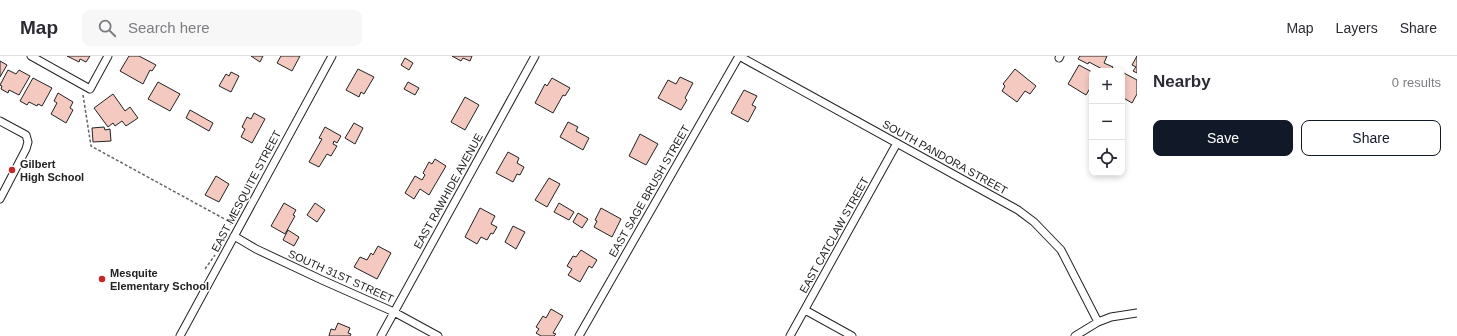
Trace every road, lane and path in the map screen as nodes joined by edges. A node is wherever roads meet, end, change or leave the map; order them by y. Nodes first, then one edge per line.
1 (31, 56) edge
2 (108, 56) edge
3 (332, 56) edge
4 (535, 56) edge
5 (739, 56) edge
6 (82, 85) junction
7 (0, 121) edge
8 (897, 143) junction
9 (0, 199) edge
10 (229, 230) dead end
11 (234, 236) junction
12 (217, 251) dead end
13 (205, 270) dead end
14 (805, 310) junction
15 (394, 312) junction
16 (1137, 313) edge
17 (1098, 322) junction
18 (180, 336) edge
19 (381, 336) edge
20 (438, 336) edge
21 (579, 336) edge
22 (790, 336) edge
23 (852, 336) edge
24 (1075, 336) edge

1 - 6 street
2 - 6 street
3 - 11 street, EAST MESQUITE STREET
4 - 15 street, EAST RAWHIDE AVENUE
5 - 8 street, SOUTH PANDORA STREET
5 - 21 street, EAST SAGE BRUSH STREET
6 - 10 path
7 - 9 street
8 - 14 street, EAST CATCLAW STREET
8 - 17 street, SOUTH PANDORA STREET
11 - 15 street, SOUTH 31ST STREET
11 - 18 street, EAST MESQUITE STREET
12 - 13 path
14 - 22 street, EAST CATCLAW STREET
14 - 23 street
15 - 19 street, EAST RAWHIDE AVENUE
15 - 20 street, SOUTH 31ST STREET
16 - 17 street
17 - 24 street

